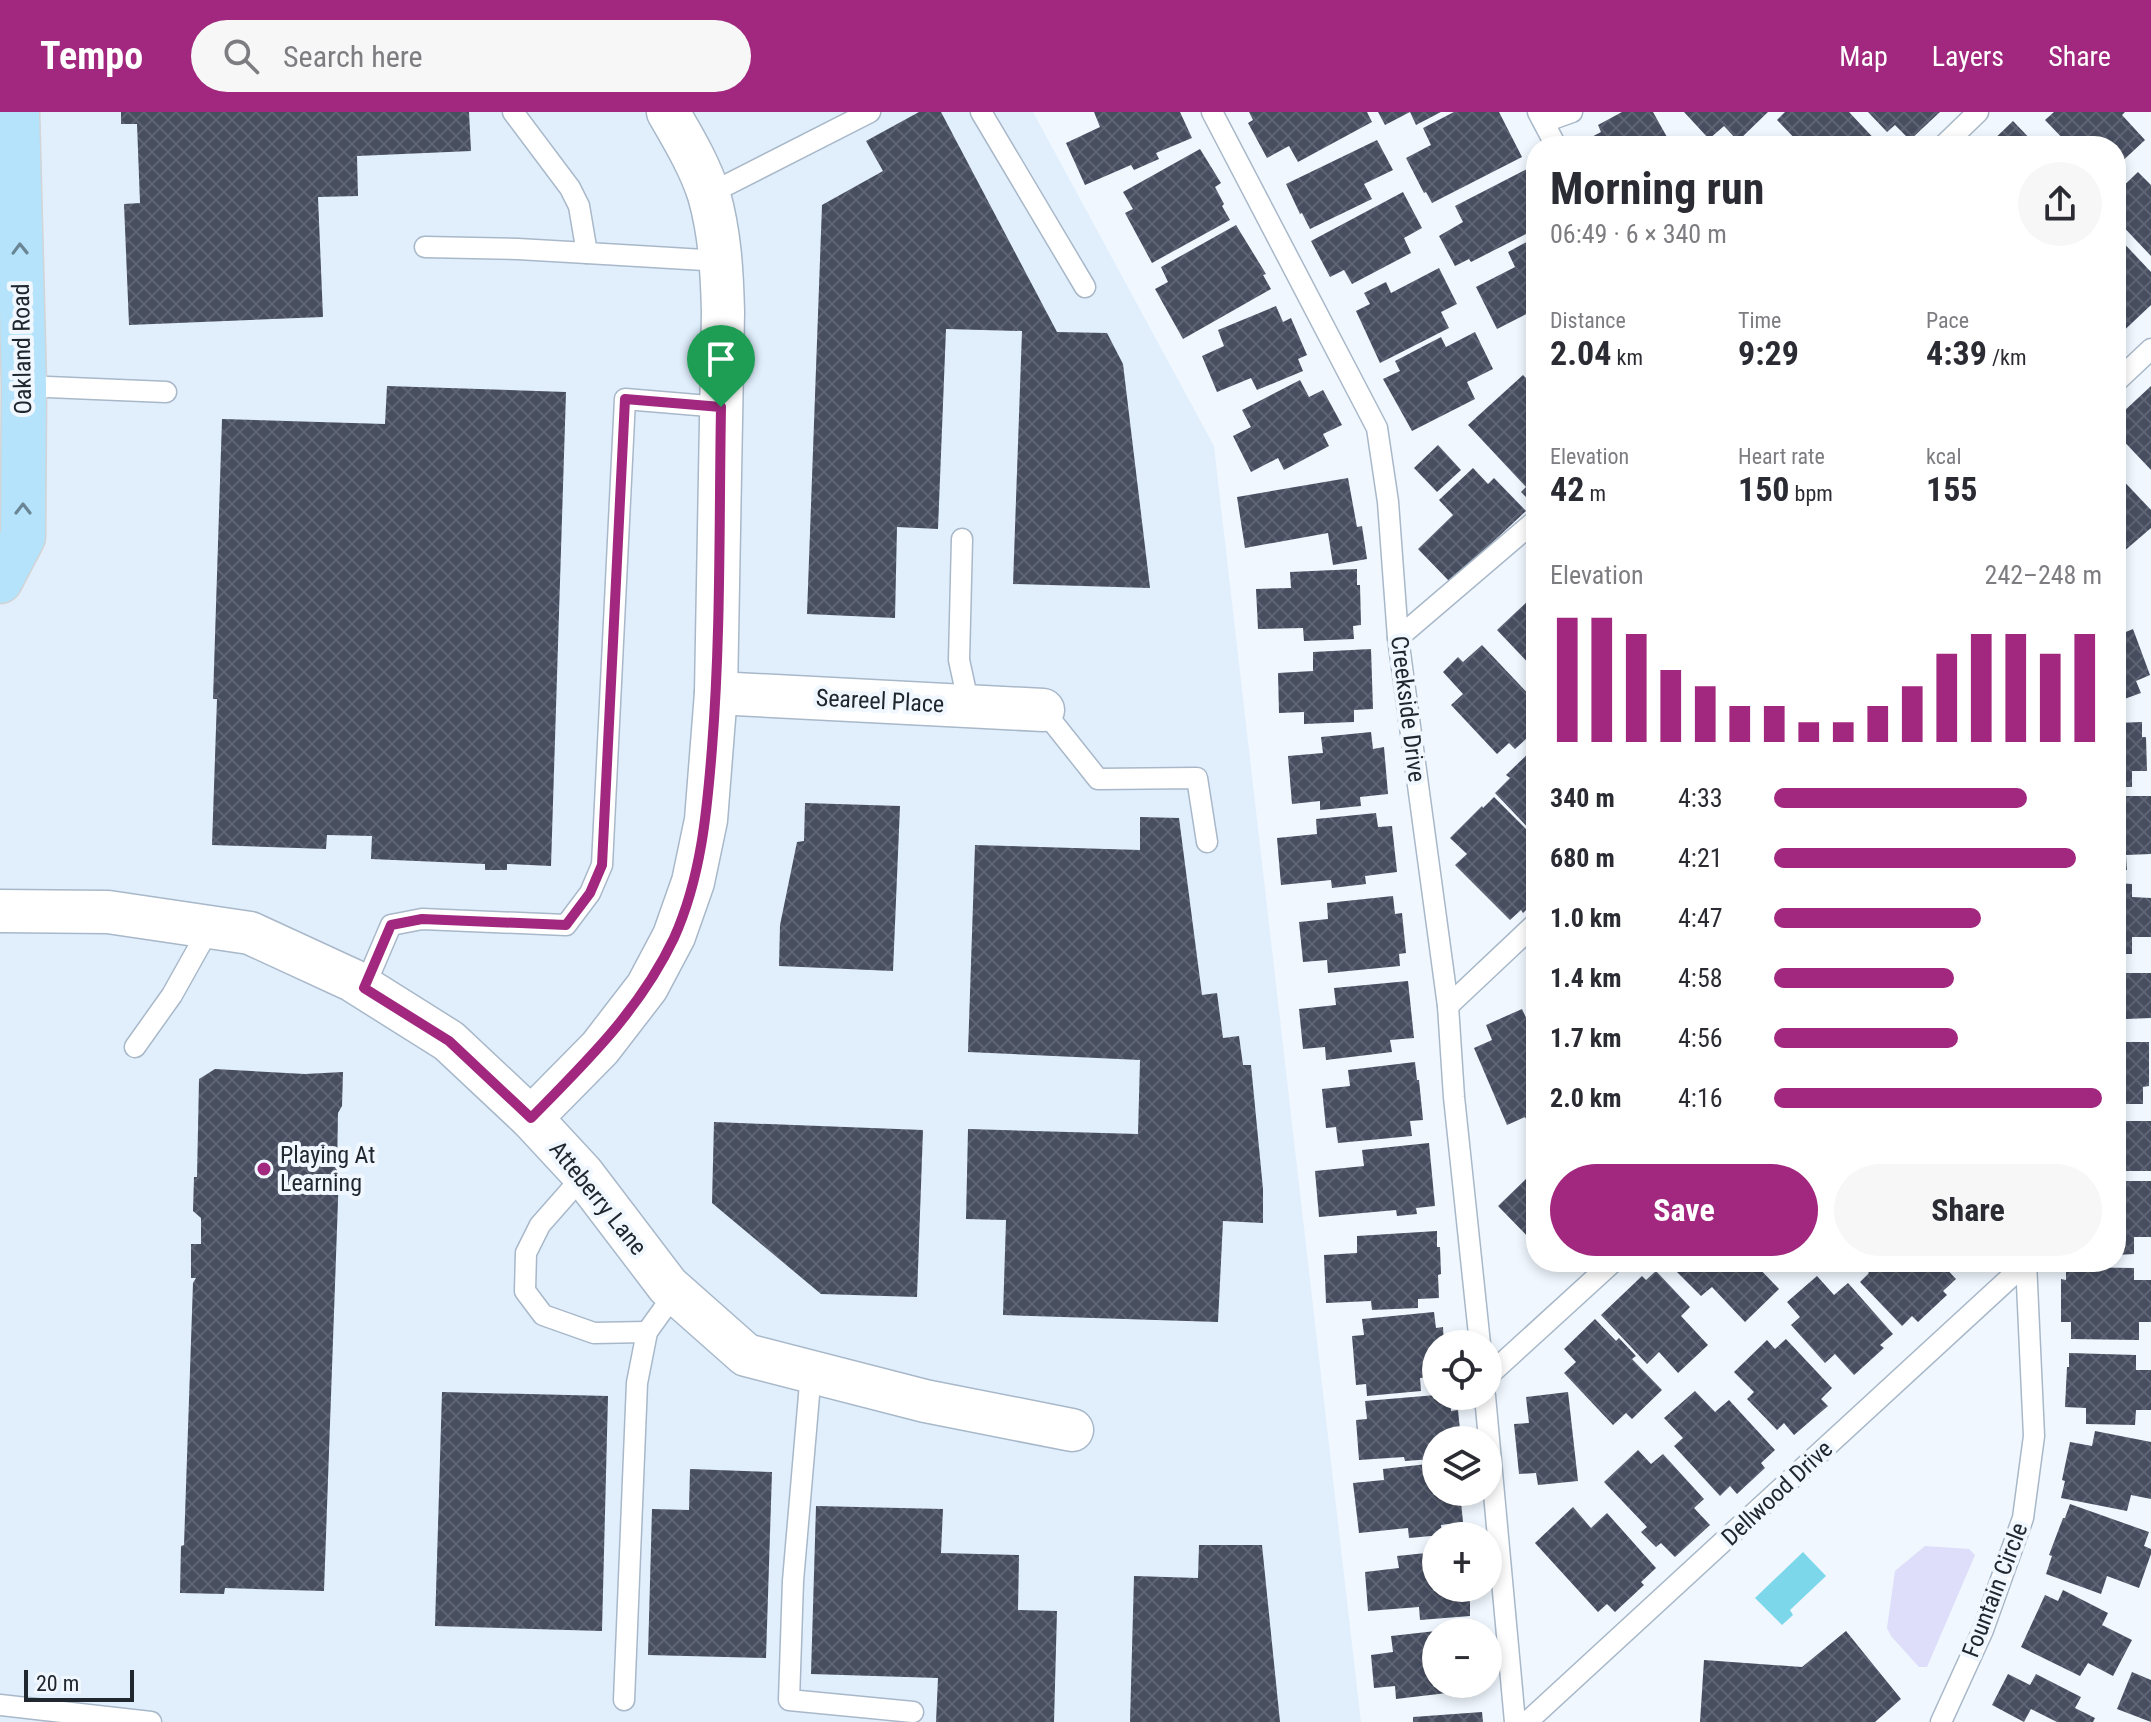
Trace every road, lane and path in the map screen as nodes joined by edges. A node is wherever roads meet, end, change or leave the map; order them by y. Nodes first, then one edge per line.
1 (17, 112) edge
2 (513, 112) edge
3 (668, 112) edge
4 (870, 112) edge
5 (981, 112) edge
6 (1212, 112) edge
7 (1572, 112) edge
8 (1978, 112) edge
9 (1541, 117) edge
10 (1551, 136) edge
11 (1953, 136) edge
12 (709, 194) junction
13 (425, 247) dead end
14 (587, 253) junction
15 (721, 261) junction
16 (1085, 287) dead end
17 (2151, 349) edge
18 (2126, 373) edge
19 (24, 386) junction
20 (166, 392) dead end
21 (721, 407) junction
22 (1526, 529) edge
23 (962, 539) dead end
24 (0, 581) edge
25 (1398, 638) junction
26 (716, 693) junction
27 (969, 706) junction
28 (1043, 710) joint
29 (1207, 842) dead end
30 (0, 911) edge
31 (210, 927) junction
32 (1526, 932) edge
33 (364, 988) junction
34 (1448, 1006) junction
35 (135, 1047) dead end
36 (531, 1118) junction
37 (584, 1175) junction
38 (1602, 1272) edge
39 (2016, 1272) edge
40 (2026, 1272) edge
41 (675, 1293) junction
42 (1479, 1330) edge
43 (647, 1332) junction
44 (1502, 1363) edge
45 (811, 1372) junction
46 (1486, 1410) edge
47 (1072, 1430) dead end
48 (624, 1700) dead end
49 (0, 1705) edge
50 (913, 1712) dead end
51 (151, 1722) edge
52 (1515, 1722) edge
53 (1527, 1722) edge
54 (1941, 1722) edge

19 -> 1 main road, Oakland Road
2 - 14 lane
3 - 12 street
4 - 12 lane
5 - 16 lane
6 - 25 lane, Creekside Drive
7 - 9 lane
8 - 11 lane
9 - 10 lane
12 - 15 street
13 - 14 lane
14 - 15 lane
15 - 21 street
17 - 18 lane
19 - 20 lane
24 -> 19 main road, Oakland Road
21 - 26 street
21 - 33 lane
22 - 25 lane
23 - 27 lane
25 - 34 lane, Creekside Drive
26 - 27 street, Seareel Place
26 - 36 street
27 - 28 street, Seareel Place
28 - 29 lane
30 - 31 street, Atteberry Lane
31 - 33 street, Atteberry Lane
31 - 35 lane
32 - 34 lane
33 - 36 street, Atteberry Lane
34 - 42 lane, Creekside Drive
36 - 37 street, Atteberry Lane
37 - 41 street, Atteberry Lane
37 - 43 lane
38 - 44 lane
39 - 53 lane, Dellwood Drive
40 - 54 lane, Fountain Circle
41 - 43 lane
41 - 45 street, Atteberry Lane
43 - 48 lane
45 - 47 street, Atteberry Lane
45 - 50 lane
46 - 52 lane
49 - 51 lane

